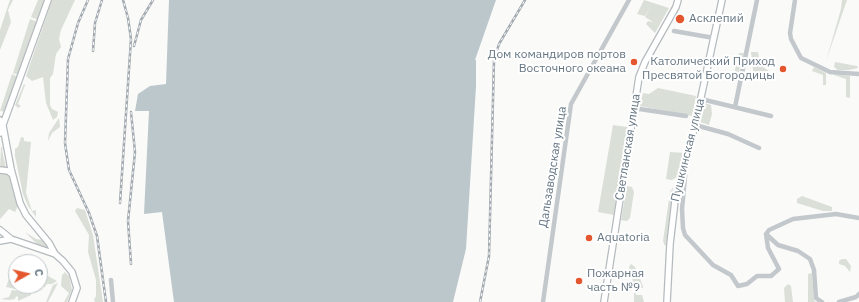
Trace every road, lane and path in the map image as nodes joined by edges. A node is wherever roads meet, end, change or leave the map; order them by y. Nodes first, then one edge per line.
1 (48, 0) edge
2 (629, 0) edge
3 (678, 0) edge
4 (722, 0) edge
5 (757, 0) edge
6 (795, 0) edge
7 (674, 31) dead end
8 (714, 38) junction
9 (859, 74) edge
10 (701, 99) junction
11 (633, 108) junction
12 (735, 108) junction
13 (686, 116) dead end
14 (771, 116) dead end
15 (0, 120) edge
16 (696, 125) junction
17 (3, 126) junction
18 (0, 133) edge
19 (759, 148) dead end
20 (686, 164) junction
21 (0, 170) edge
22 (12, 175) junction
23 (859, 218) edge
24 (0, 230) edge
25 (766, 234) junction
26 (11, 239) junction
27 (0, 241) edge
28 (55, 254) junction
29 (110, 280) dead end
30 (859, 294) edge
31 (72, 302) edge
32 (113, 302) edge
33 (544, 302) edge
34 (604, 302) edge
35 (667, 302) edge
36 (822, 302) edge
37 (839, 302) edge

1 - 17 main road
2 - 33 street, Дальзаводская улица
3 - 11 main road, Светланская улица
4 - 8 main road, Пушкинская улица
5 - 12 street
6 - 9 street
7 - 8 street
8 - 10 main road, Пушкинская улица
10 - 12 street
10 - 16 main road, Пушкинская улица
11 - 13 street
11 - 34 main road, Светланская улица
12 - 14 street
15 - 17 main road
16 - 19 street
16 - 20 main road, Пушкинская улица
17 - 18 main road
17 - 22 main road
20 - 25 street
20 - 35 main road, Пушкинская улица
21 - 22 main road
22 - 28 main road
23 - 25 street
24 - 26 main road
25 - 36 street
26 - 27 main road
26 - 28 main road
28 - 31 main road
29 - 32 street
30 - 37 street

